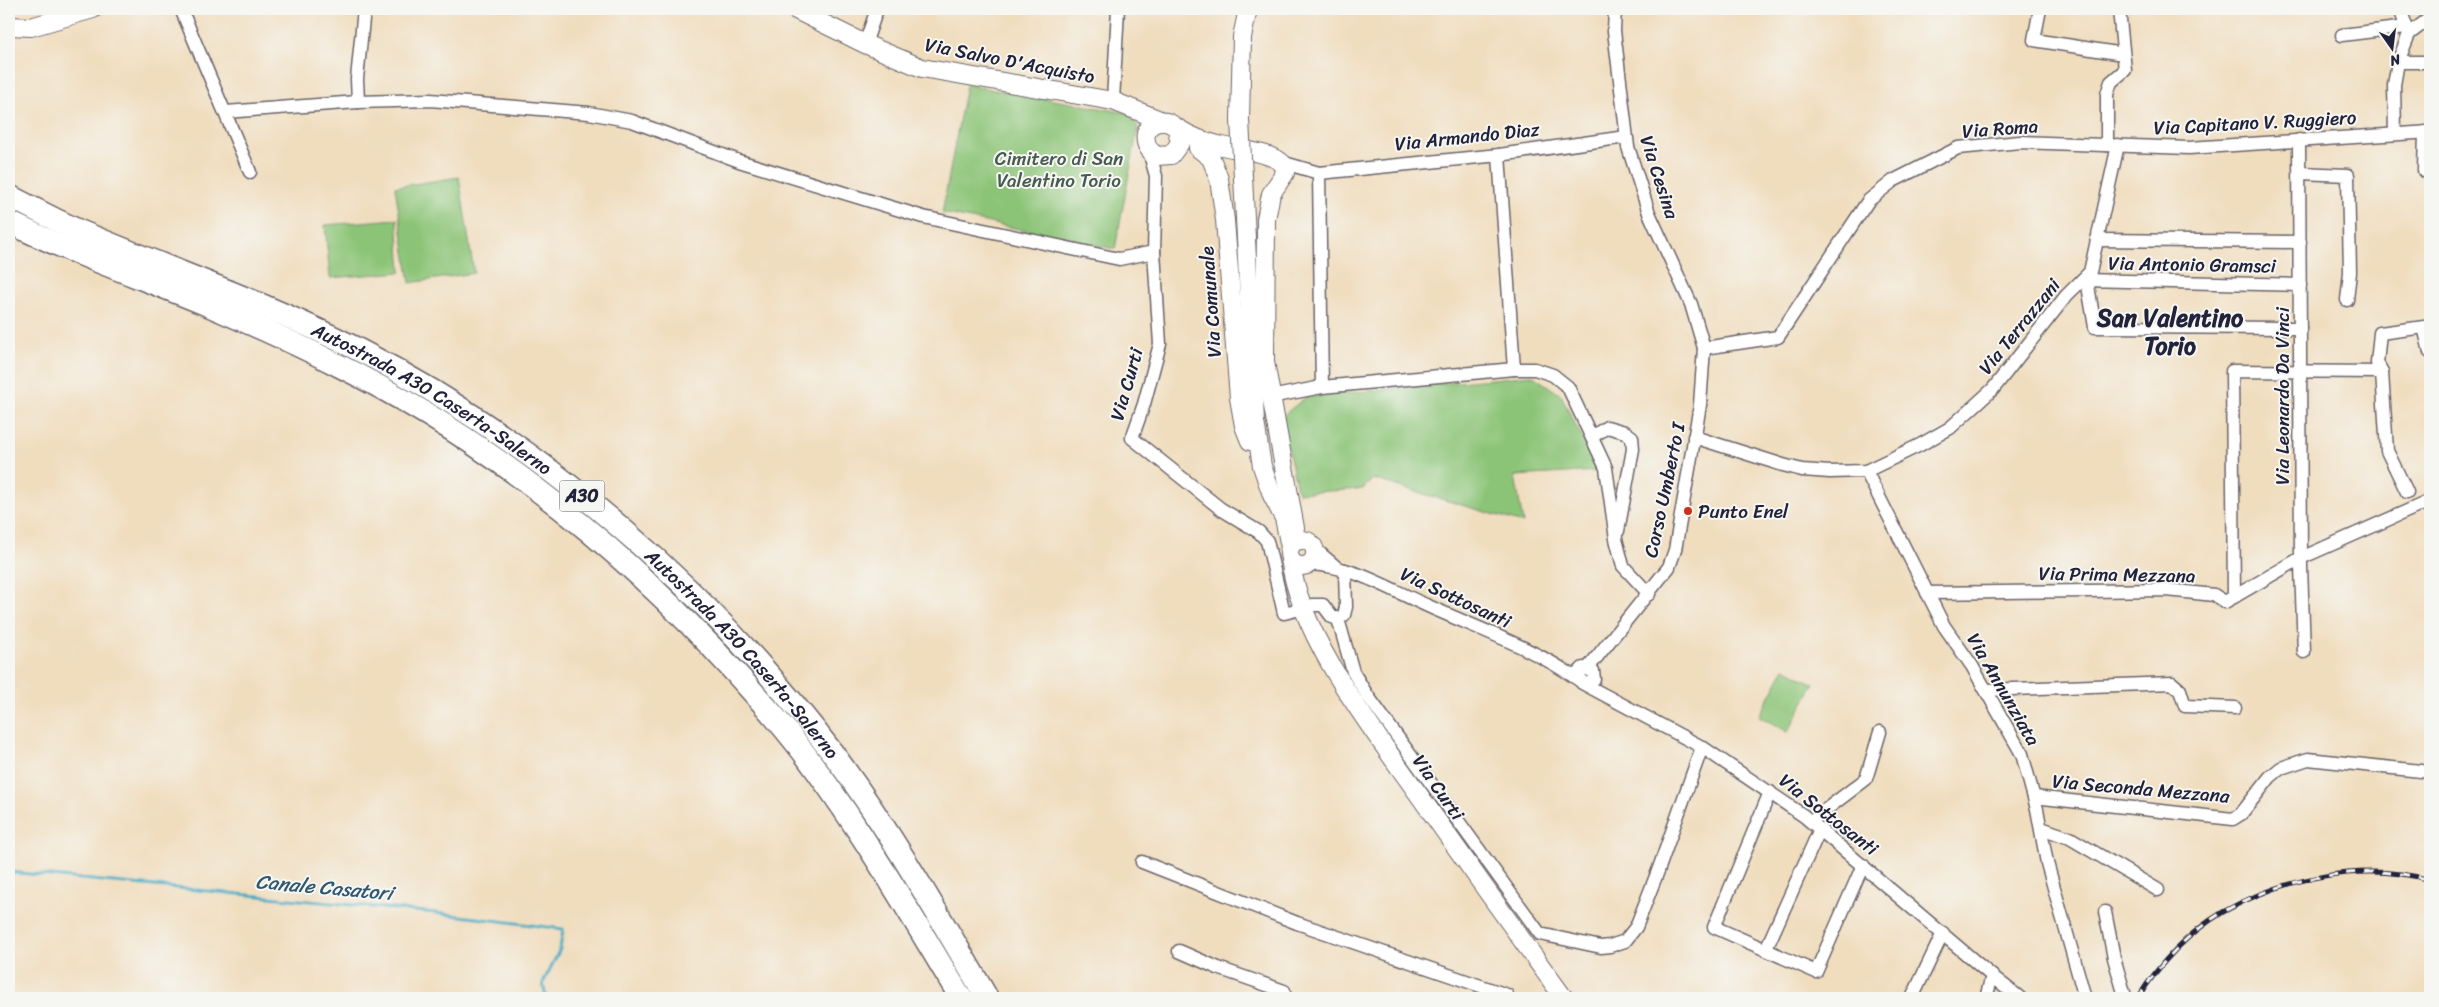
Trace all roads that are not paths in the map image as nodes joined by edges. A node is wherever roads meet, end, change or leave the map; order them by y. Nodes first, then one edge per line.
1 (93, 9) edge
2 (181, 9) edge
3 (364, 9) edge
4 (794, 9) edge
5 (878, 9) edge
6 (1118, 9) edge
7 (1248, 9) edge
8 (1615, 9) edge
9 (2040, 9) edge
10 (2119, 9) edge
11 (2400, 9) edge
12 (57, 14) edge
13 (2430, 18) edge
14 (9, 26) edge
15 (2408, 30) junction
16 (2342, 35) dead end
17 (865, 44) junction
18 (2124, 54) junction
19 (2398, 62) junction
20 (2430, 62) edge
21 (1113, 101) junction
22 (358, 102) junction
23 (1138, 110) junction
24 (226, 112) junction
25 (1171, 125) junction
26 (2428, 132) edge
27 (1146, 133) junction
28 (2395, 133) junction
29 (1626, 137) junction
30 (2299, 140) junction
31 (1218, 145) junction
32 (2112, 145) junction
33 (1198, 148) junction
34 (1149, 151) junction
35 (1171, 154) junction
36 (1500, 155) junction
37 (1282, 169) junction
38 (250, 172) dead end
39 (1316, 172) junction
40 (2424, 172) dead end
41 (2300, 173) junction
42 (1156, 176) junction
43 (9, 196) edge
44 (9, 222) edge
45 (2097, 240) junction
46 (2300, 242) junction
47 (1154, 252) junction
48 (2084, 280) junction
49 (2300, 285) junction
50 (2348, 300) dead end
51 (2300, 328) junction
52 (1704, 348) junction
53 (2430, 352) edge
54 (1514, 369) junction
55 (2300, 372) junction
56 (2382, 372) junction
57 (1322, 387) junction
58 (1270, 397) junction
59 (1592, 437) junction
60 (1694, 437) junction
61 (1260, 456) junction
62 (1866, 471) junction
63 (2406, 492) dead end
64 (2430, 501) edge
65 (1616, 538) junction
66 (1303, 544) junction
67 (1290, 553) junction
68 (2301, 558) junction
69 (1340, 568) junction
70 (1298, 589) junction
71 (1927, 593) junction
72 (1649, 594) junction
73 (2234, 597) junction
74 (1312, 605) dead end
75 (1296, 610) dead end
76 (1338, 619) junction
77 (2304, 652) dead end
78 (1587, 675) junction
79 (1986, 690) junction
80 (2235, 708) dead end
81 (1880, 732) dead end
82 (1702, 747) junction
83 (2430, 772) edge
84 (1770, 792) junction
85 (2034, 797) junction
86 (1815, 825) junction
87 (2041, 828) junction
88 (1142, 862) dead end
89 (1864, 865) junction
90 (2158, 890) dead end
91 (2105, 912) dead end
92 (1943, 933) junction
93 (1766, 949) junction
94 (1179, 951) dead end
95 (1992, 976) junction
96 (961, 998) edge
97 (987, 998) edge
98 (1283, 998) edge
99 (1506, 998) edge
100 (1564, 998) edge
101 (1912, 998) edge
102 (1986, 998) edge
103 (2020, 998) edge
104 (2085, 998) edge
105 (2124, 998) edge

1 - 12 street
2 - 24 street
3 - 22 street
4 - 17 street, Via Salvo D'Acquisto
5 - 17 street
6 - 21 street
7 - 61 street, Via Curti, bridge
8 - 29 street, Via Cesina
9 - 18 street
10 - 18 street
11 - 15 street
12 - 14 street
13 - 15 street
15 - 16 street
15 - 19 street
17 - 21 street, Via Salvo D'Acquisto
18 - 32 street, Via Terrazzani
19 - 20 street
19 - 28 street
21 - 23 street, Via Salvo D'Acquisto
22 - 24 street
22 - 47 street
23 - 25 street, Via Salvo D'Acquisto
23 - 27 street
24 - 38 street
25 - 27 street
25 - 31 street
25 - 35 street
26 - 28 street, Via Capitano V. Ruggiero
26 - 40 street
27 - 34 street
28 - 30 street, Via Capitano V. Ruggiero
29 - 36 street, Via Armando Diaz
29 - 52 street, Via Cesina
30 - 32 street, Via Capitano V. Ruggiero
30 - 41 street, Via Leonardo Da Vinci
31 - 33 street
31 - 37 street
32 - 45 street, Via Terrazzani
32 - 52 street, Via Roma
33 - 35 street
33 - 61 street, Via Comunale
34 - 35 street
34 - 42 street, Via Curti
35 - 42 street, Via Curti
36 - 39 street, Via Armando Diaz
36 - 54 street
37 - 39 street, Via Armando Diaz
37 - 58 street, Via Curti
39 - 57 street
41 - 46 street, Via Leonardo Da Vinci
41 - 50 street
42 - 47 street, Via Curti
43 - 97 highway, Autostrada A30 Caserta-Salerno / A30
44 - 96 highway, Autostrada A30 Caserta-Salerno / A30
45 - 46 street
45 - 48 street, Via Terrazzani
46 - 49 street, Via Leonardo Da Vinci
47 - 75 street, Via Curti
48 - 49 street, Via Antonio Gramsci
48 - 51 street
48 - 62 street, Via Terrazzani
49 - 51 street, Via Leonardo Da Vinci
51 - 55 street, Via Leonardo Da Vinci
52 - 60 street, Corso Umberto I
53 - 56 street
54 - 57 street
54 - 59 street
55 - 56 street
55 - 68 street, Via Leonardo Da Vinci
55 - 73 street
56 - 63 street
57 - 58 street
58 - 66 street, Via Curti
59 - 65 street
59 - 65 street
60 - 62 street
60 - 72 street, Corso Umberto I
61 - 66 street, Via Curti
62 - 71 street, Via Annunziata
64 - 68 street
65 - 72 street
66 - 67 street, Via Curti
66 - 67 street
66 - 67 street
66 - 69 street, Via Sottosanti
66 - 70 street, Via Curti
67 - 70 street, Via Curti
68 - 73 street
68 - 77 street, Via Leonardo Da Vinci
69 - 76 street
69 - 78 street, Via Sottosanti
70 - 100 street, Via Curti
71 - 73 street, Via Prima Mezzana
71 - 79 street, Via Annunziata
72 - 78 street, Corso Umberto I
74 - 76 street
76 - 82 street
78 - 82 street, Via Sottosanti
79 - 80 street
79 - 85 street, Via Annunziata
81 - 86 street
82 - 84 street, Via Sottosanti
83 - 85 street, Via Seconda Mezzana
84 - 86 street, Via Sottosanti
84 - 93 street
85 - 87 street, Via Annunziata
86 - 89 street, Via Sottosanti
86 - 93 street
87 - 90 street
87 - 104 street, Via Annunziata
88 - 99 street
89 - 92 street, Via Sottosanti
89 - 93 street
91 - 105 street
92 - 95 street, Via Sottosanti
92 - 101 street
94 - 98 street
95 - 102 street
95 - 103 street, Via Sottosanti

